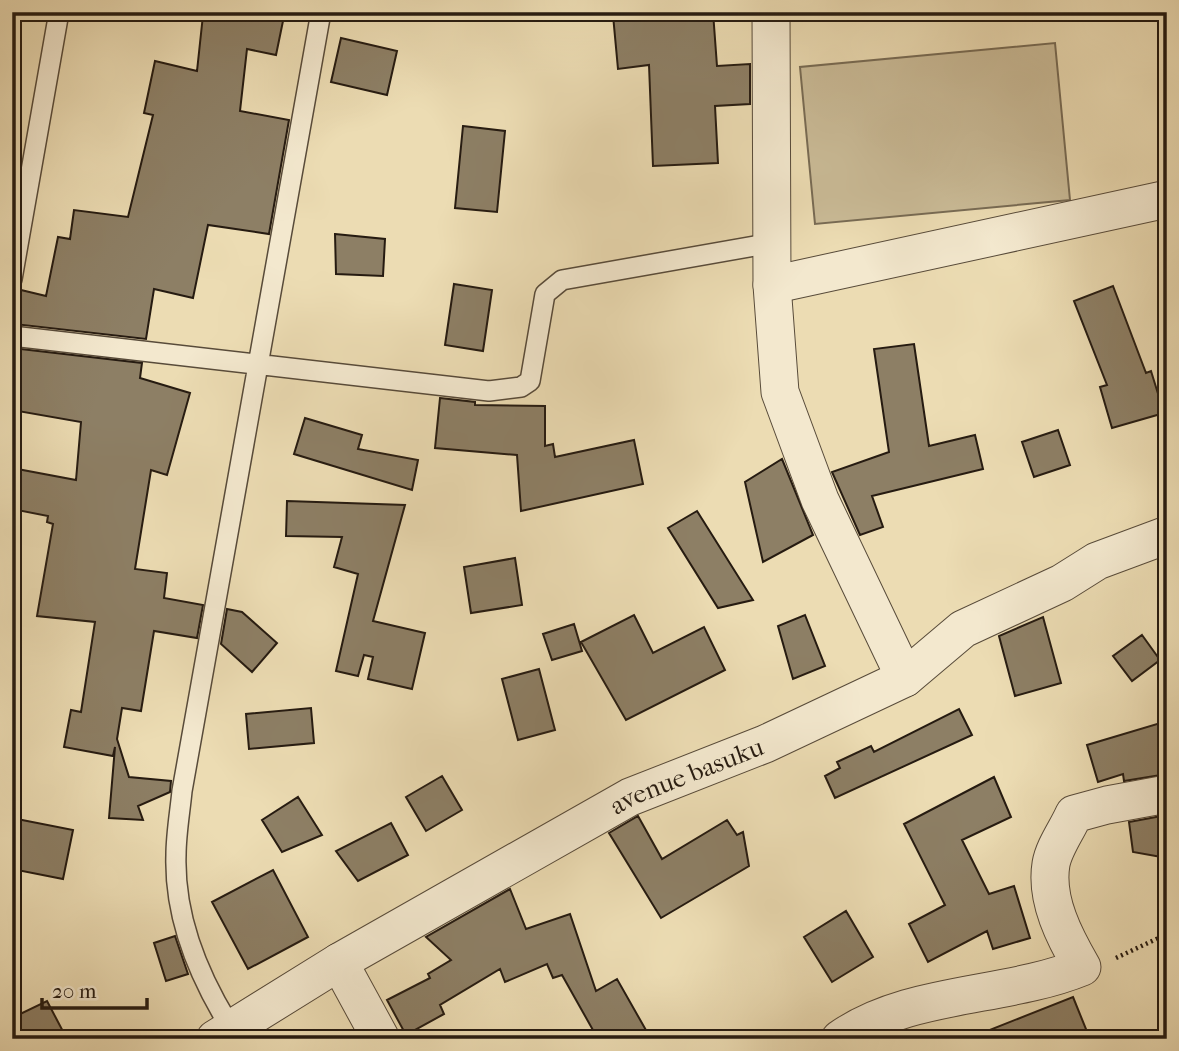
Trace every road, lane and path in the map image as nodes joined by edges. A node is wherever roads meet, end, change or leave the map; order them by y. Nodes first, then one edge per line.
1 (60, 12) edge
2 (321, 12) edge
3 (771, 12) edge
4 (1167, 199) edge
5 (772, 243) junction
6 (12, 279) edge
7 (772, 285) junction
8 (12, 336) edge
9 (258, 364) junction
10 (1167, 535) edge
11 (905, 678) junction
12 (1167, 794) edge
13 (1167, 934) edge
14 (339, 962) junction
15 (1082, 967) junction
16 (223, 1034) edge
17 (381, 1039) edge
18 (841, 1039) edge

1 - 6 lane
2 - 9 lane
3 - 5 street
4 - 7 street
5 - 7 street
5 - 9 lane
7 - 11 street
8 - 9 lane
9 - 16 lane
10 - 11 street, avenue basuku
11 - 14 street, avenue basuku
12 - 15 street
13 - 15 path
14 - 16 street, avenue basuku
14 - 17 street
15 - 18 street

